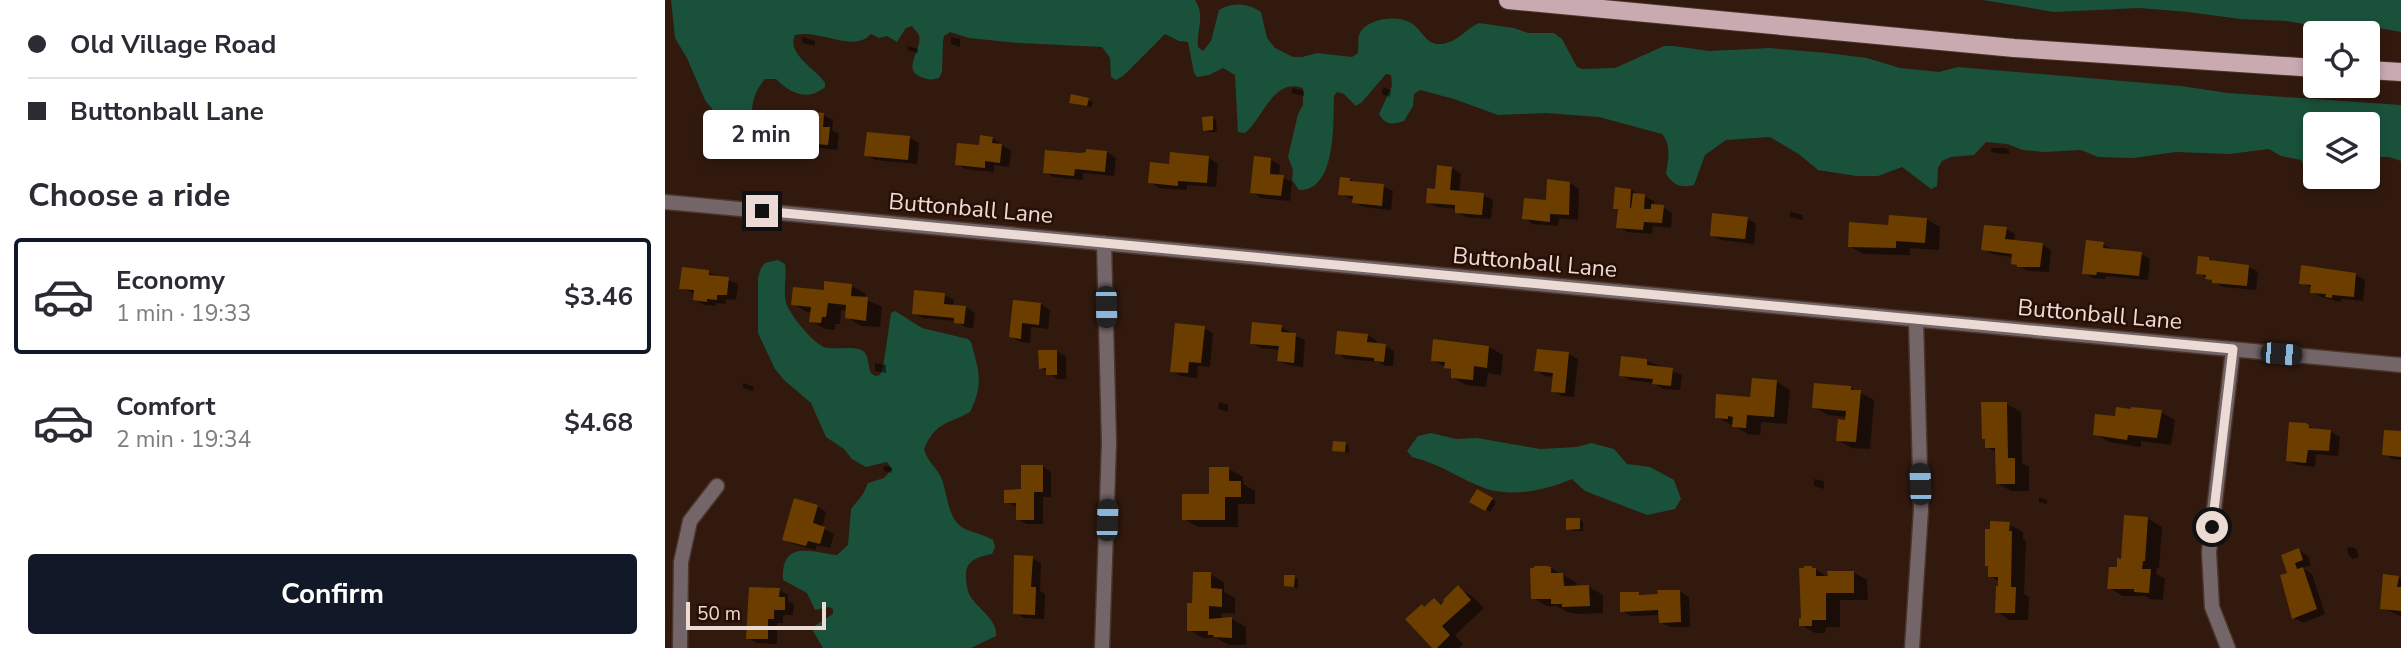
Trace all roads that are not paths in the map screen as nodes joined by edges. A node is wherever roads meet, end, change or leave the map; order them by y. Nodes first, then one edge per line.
1 (1508, 0) edge
2 (2303, 67) edge
3 (2380, 71) edge
4 (2401, 72) edge
5 (665, 202) edge
6 (1104, 243) junction
7 (1916, 320) junction
8 (2233, 349) junction
9 (2401, 365) edge
10 (717, 486) dead end
11 (680, 648) edge
12 (1103, 648) edge
13 (1912, 648) edge
14 (2228, 648) edge

1 - 2 main road
3 - 4 main road
5 - 6 street, Buttonball Lane
6 - 7 street, Buttonball Lane
6 - 12 street
7 - 8 street, Buttonball Lane
7 - 13 street
8 - 9 street, Buttonball Lane
8 - 14 street
10 - 11 street

